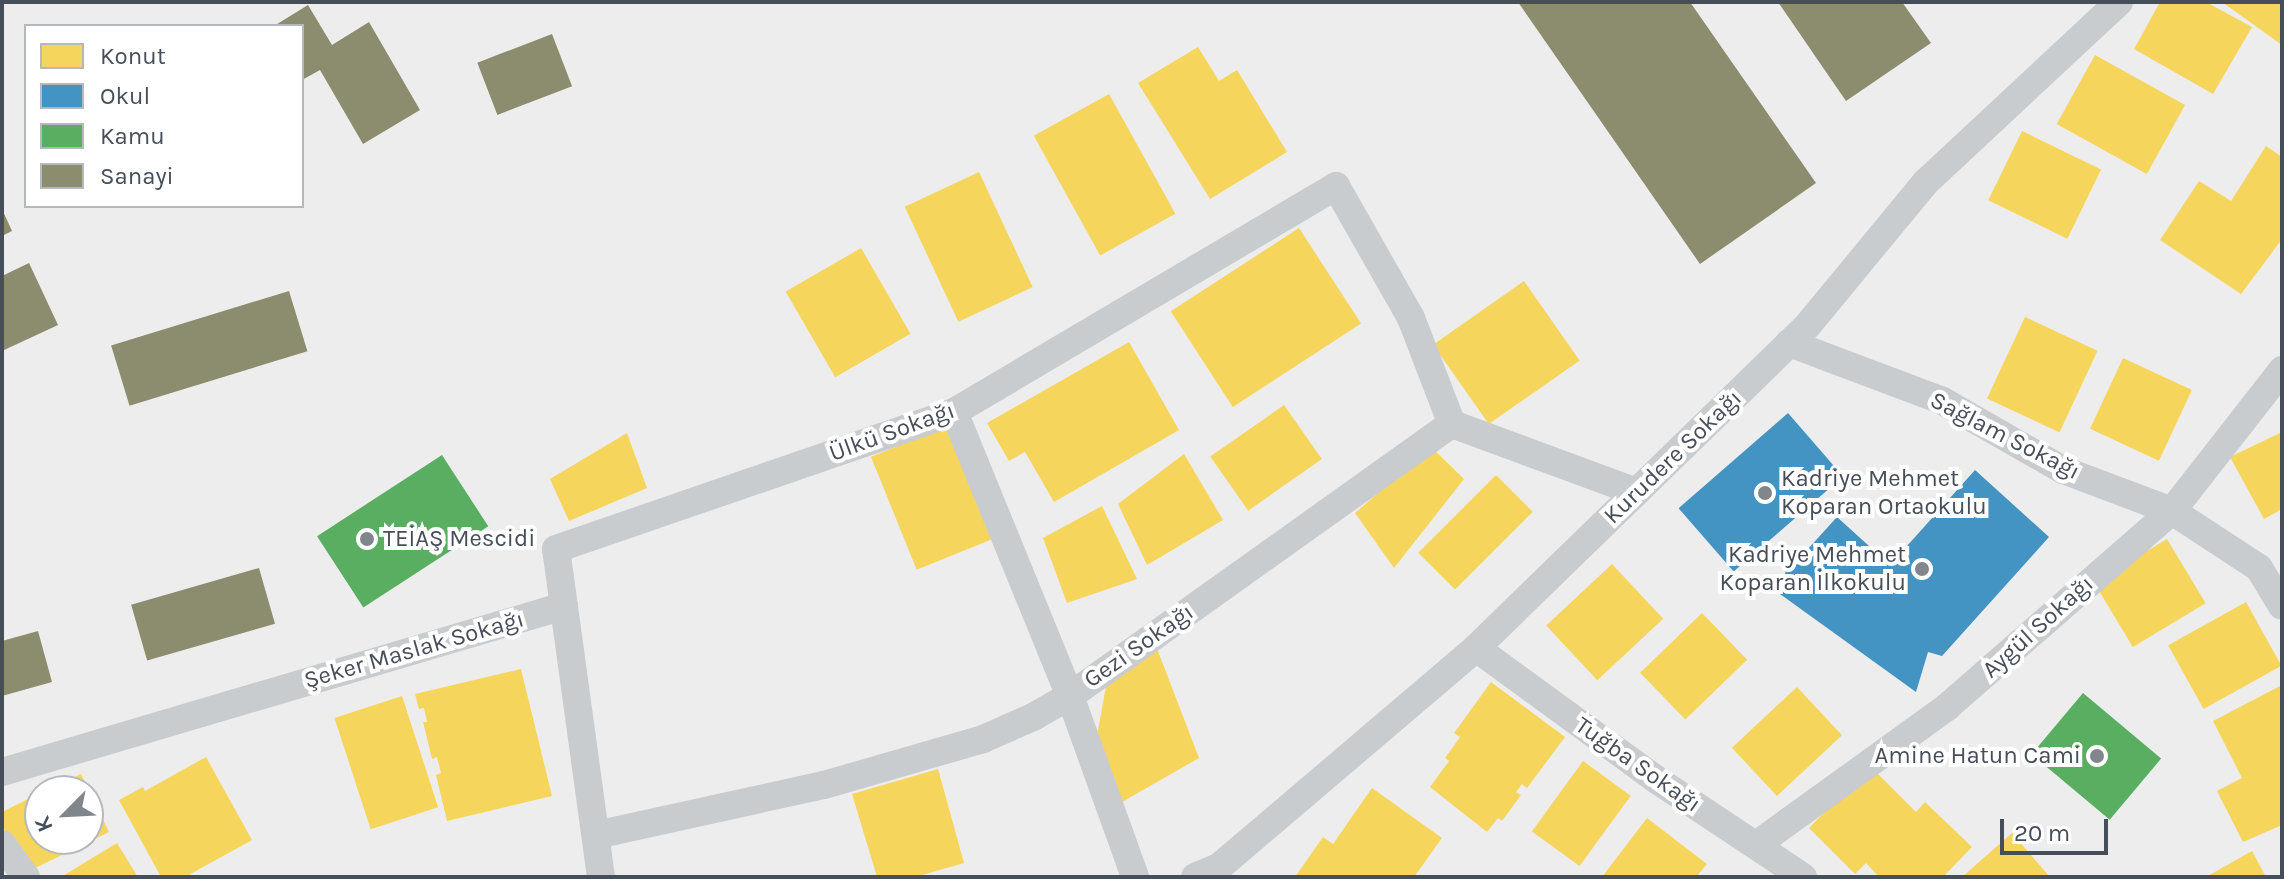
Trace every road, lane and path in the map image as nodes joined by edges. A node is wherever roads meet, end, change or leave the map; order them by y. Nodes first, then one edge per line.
1 (2119, 2) edge
2 (1789, 343) junction
3 (2282, 370) edge
4 (954, 412) junction
5 (1452, 424) junction
6 (1637, 492) junction
7 (2172, 511) junction
8 (564, 606) junction
9 (2282, 606) edge
10 (1476, 648) junction
11 (1070, 696) junction
12 (2, 772) edge
13 (596, 835) junction
14 (2, 844) edge
15 (1756, 845) junction
16 (1215, 874) edge
17 (26, 877) edge
18 (601, 877) edge
19 (1135, 877) edge
20 (1803, 877) edge

1 - 2 street, Kurudere Sokağı
2 - 6 street, Kurudere Sokağı
2 - 7 street, Sağlam Sokağı
3 - 7 street, Aygül Sokağı
4 - 5 street, Ülkü Sokağı
4 - 8 street, Ülkü Sokağı
4 - 11 street
5 - 6 street
5 - 11 street, Gezi Sokağı
6 - 10 street, Kurudere Sokağı
7 - 9 street, Sağlam Sokağı
7 - 15 street, Aygül Sokağı
8 - 12 street, Şeker Maslak Sokağı
8 - 13 street
10 - 15 street, Tuğba Sokağı
10 - 16 street, Kurudere Sokağı
11 - 13 street, Gezi Sokağı
11 - 19 street
13 - 18 street
14 - 17 street
15 - 20 street, Tuğba Sokağı

